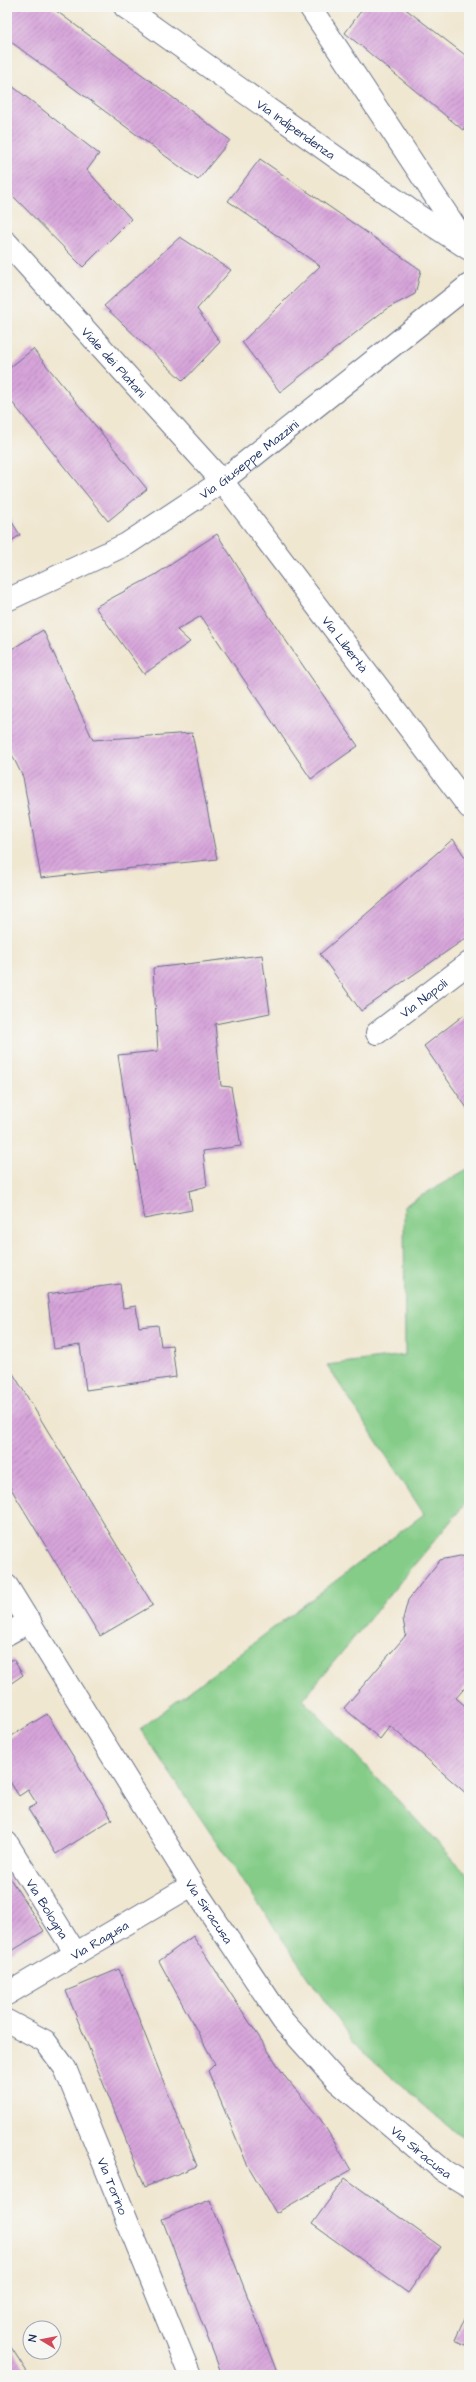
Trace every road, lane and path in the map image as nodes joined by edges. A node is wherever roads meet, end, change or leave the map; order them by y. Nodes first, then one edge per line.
1 (125, 7) edge
2 (310, 7) edge
3 (469, 248) edge
4 (11, 254) edge
5 (469, 285) edge
6 (222, 481) junction
7 (7, 600) edge
8 (469, 807) edge
9 (469, 963) edge
10 (377, 1033) dead end
11 (7, 1586) edge
12 (30, 1622) junction
13 (7, 1634) edge
14 (7, 1843) edge
15 (192, 1886) junction
16 (76, 1954) junction
17 (7, 1994) edge
18 (7, 2020) edge
19 (469, 2186) edge
20 (190, 2375) edge

1 - 3 street, Via Indipendenza
2 - 3 street
4 - 6 street, Viale dei Platani
5 - 6 street, Via Giuseppe Mazzini
6 - 7 street, Via Giuseppe Mazzini
6 - 8 street, Via Libertà
9 - 10 street, Via Napoli
11 - 12 street, Via Siracusa
12 - 13 street
12 - 15 street, Via Siracusa
14 - 16 street, Via Bologna
15 - 16 street, Via Ragusa
15 - 19 street, Via Siracusa
16 - 17 street, Via Ragusa
18 - 20 street, Via Torino

